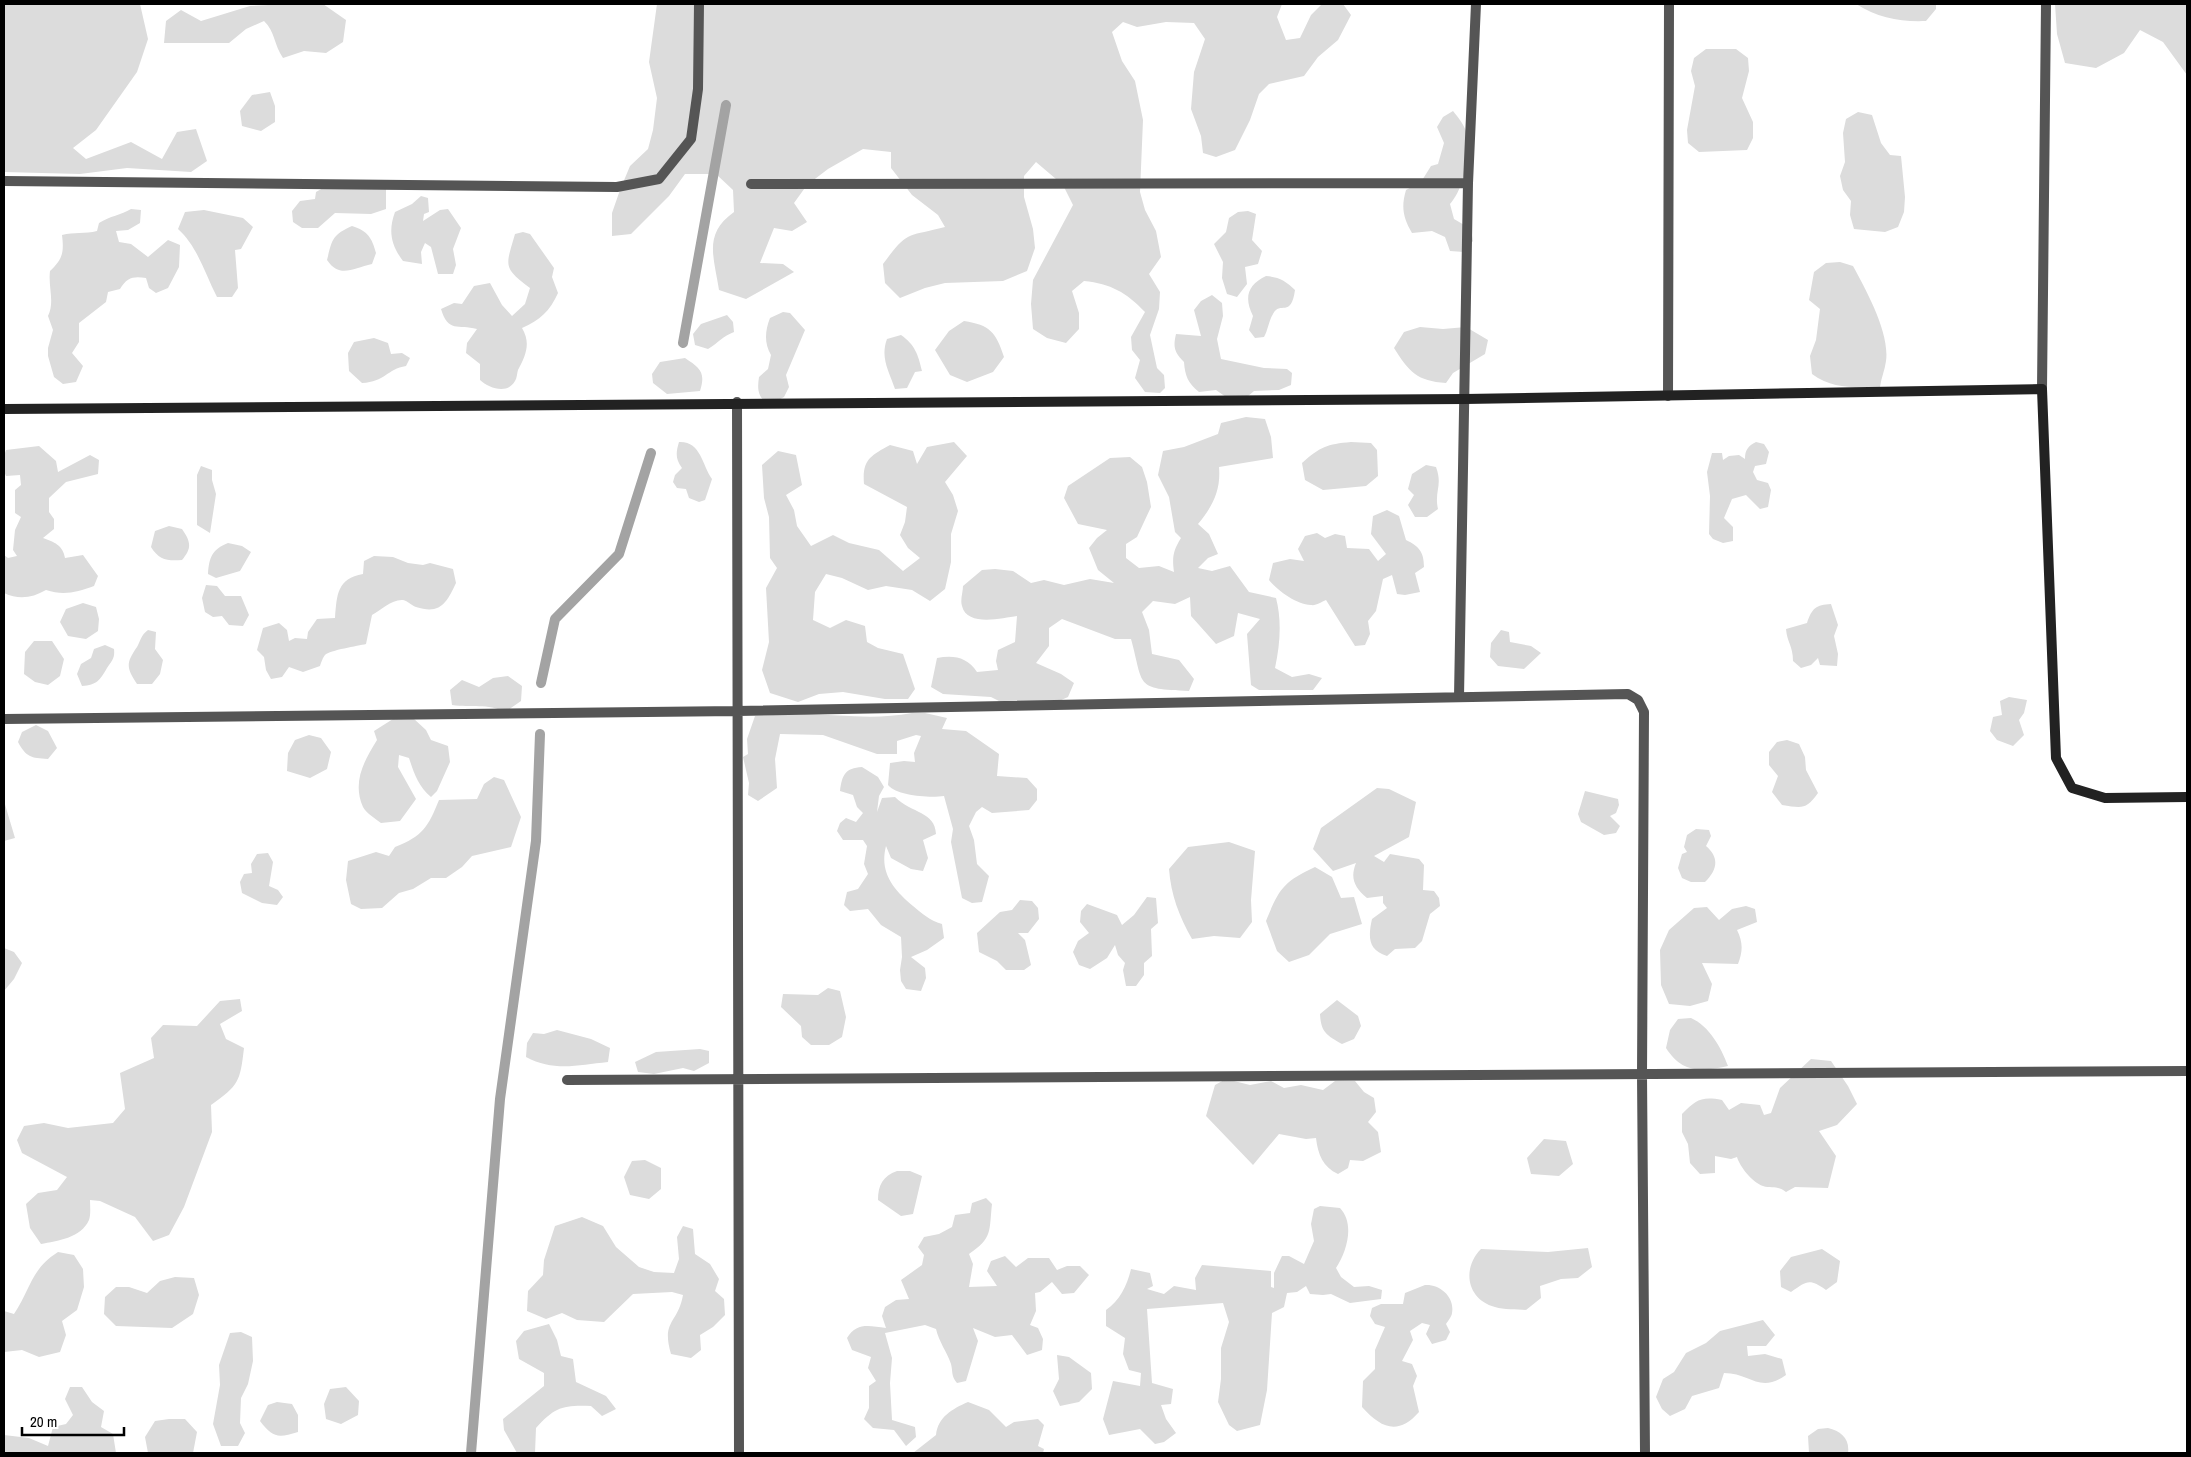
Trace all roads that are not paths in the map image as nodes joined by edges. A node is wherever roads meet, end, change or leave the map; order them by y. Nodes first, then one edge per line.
1 (699, 4) edge
2 (1476, 4) edge
3 (1669, 4) edge
4 (2046, 4) edge
5 (4, 181) edge
6 (1468, 182) junction
7 (751, 184) dead end
8 (2042, 389) junction
9 (1668, 396) junction
10 (1465, 399) junction
11 (737, 402) junction
12 (4, 410) edge
13 (1460, 697) junction
14 (738, 711) junction
15 (4, 719) edge
16 (2187, 797) edge
17 (2187, 1071) edge
18 (1642, 1075) junction
19 (567, 1080) dead end
20 (738, 1080) junction
21 (739, 1453) edge
22 (1644, 1453) edge

1 - 5 street
2 - 6 street
3 - 9 street
4 - 8 street
6 - 7 street
6 - 10 street
8 - 9 street
8 - 16 street
9 - 10 street
10 - 11 street
10 - 13 street
11 - 12 street
11 - 14 street
13 - 14 street
13 - 18 street
14 - 15 street
14 - 20 street
17 - 18 street
18 - 20 street
18 - 22 street
19 - 20 street
20 - 21 street

